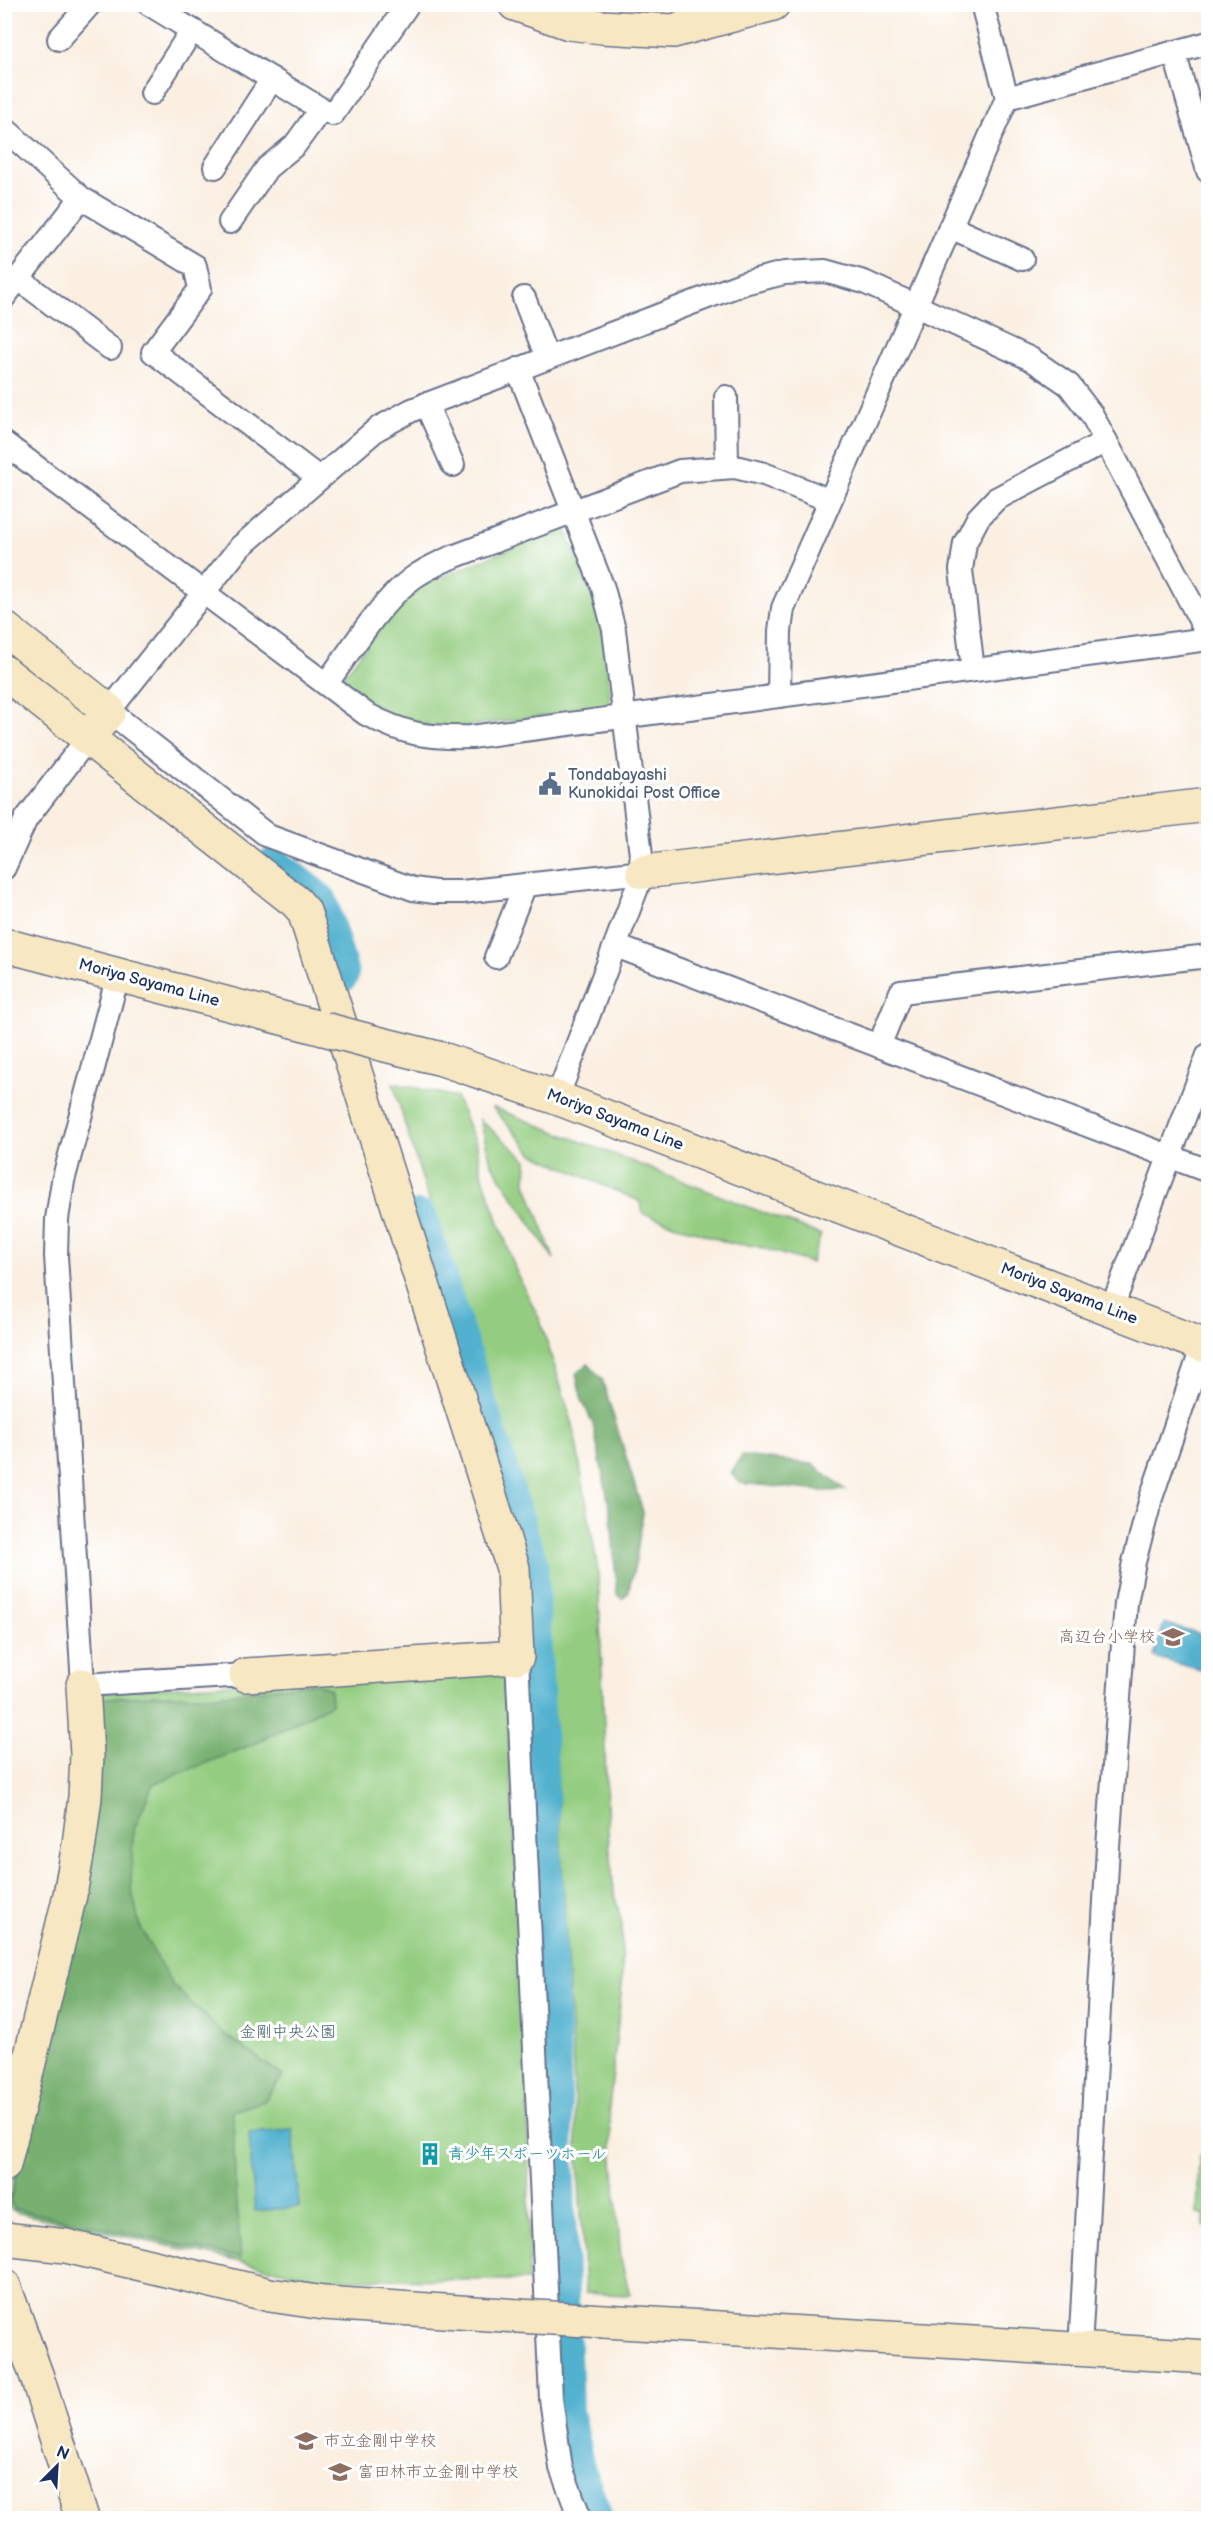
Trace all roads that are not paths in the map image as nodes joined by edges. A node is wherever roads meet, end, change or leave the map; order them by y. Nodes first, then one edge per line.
1 (90, 4) edge
2 (149, 4) edge
3 (408, 4) edge
4 (515, 4) edge
5 (773, 4) edge
6 (982, 4) edge
7 (705, 14) edge
8 (192, 30) junction
9 (59, 39) dead end
10 (1209, 43) edge
11 (1174, 52) junction
12 (272, 79) junction
13 (152, 93) dead end
14 (1007, 98) junction
15 (321, 109) junction
16 (4, 128) edge
17 (215, 167) dead end
18 (1209, 171) edge
19 (81, 198) junction
20 (230, 222) dead end
21 (950, 227) junction
22 (1022, 259) dead end
23 (19, 279) junction
24 (4, 297) edge
25 (524, 298) dead end
26 (915, 306) junction
27 (110, 348) dead end
28 (547, 358) junction
29 (518, 369) junction
30 (726, 397) dead end
31 (426, 404) junction
32 (1106, 441) junction
33 (4, 443) edge
34 (453, 465) dead end
35 (727, 467) junction
36 (319, 478) junction
37 (829, 500) junction
38 (573, 511) junction
39 (203, 592) junction
40 (4, 628) edge
41 (1209, 637) edge
42 (973, 670) junction
43 (4, 672) edge
44 (326, 684) junction
45 (779, 696) junction
46 (624, 716) junction
47 (99, 724) junction
48 (1209, 805) edge
49 (4, 868) edge
50 (643, 872) junction
51 (525, 885) junction
52 (4, 945) edge
53 (616, 946) junction
54 (1209, 956) edge
55 (496, 957) dead end
56 (118, 975) junction
57 (879, 1046) junction
58 (1209, 1055) edge
59 (557, 1098) junction
60 (1170, 1157) junction
61 (1209, 1172) edge
62 (1111, 1310) junction
63 (1206, 1346) edge
64 (517, 1657) junction
65 (246, 1675) joint
66 (83, 1685) junction
67 (4, 2165) edge
68 (4, 2239) edge
69 (4, 2286) edge
70 (1080, 2350) junction
71 (1209, 2357) edge
72 (82, 2518) edge
73 (580, 2518) edge

1 - 9 street
2 - 8 street
3 - 15 street
4 - 7 street
5 - 7 street
6 - 14 street
8 - 12 street
8 - 13 street
10 - 11 street
11 - 14 street
11 - 18 street
12 - 15 street
12 - 17 street
14 - 21 street
15 - 20 street
16 - 19 street
19 - 23 street
19 - 36 street
21 - 22 street
21 - 26 street
23 - 24 street
23 - 27 street
25 - 28 street
26 - 28 street
26 - 32 street
26 - 37 street
28 - 29 street
29 - 31 street
29 - 38 street
30 - 35 street
31 - 34 street
31 - 36 street
32 - 41 street
32 - 42 street
33 - 39 street
35 - 37 street
35 - 38 street
36 - 39 street
37 - 45 street
38 - 44 street
38 - 46 street
39 - 44 street
39 - 47 street
40 - 47 street
41 - 42 street
42 - 45 street
43 - 47 street
44 - 46 street
45 - 46 street
46 - 50 street
47 - 49 street
47 - 51 street
47 - 64 street
48 - 50 street
50 - 51 street
50 - 53 street
51 - 55 street
52 - 56 street, Moriya Sayama Line
53 - 57 street
53 - 59 street
54 - 57 street
56 - 59 street, Moriya Sayama Line, bridge
56 - 66 street
57 - 60 street
58 - 60 street
59 - 62 street, Moriya Sayama Line
60 - 61 street
60 - 62 street
62 - 63 street, Moriya Sayama Line
63 - 70 street
64 - 65 street
64 - 73 street
65 - 66 street
66 - 67 street
68 - 70 street, bridge
69 - 72 street
70 - 71 street

